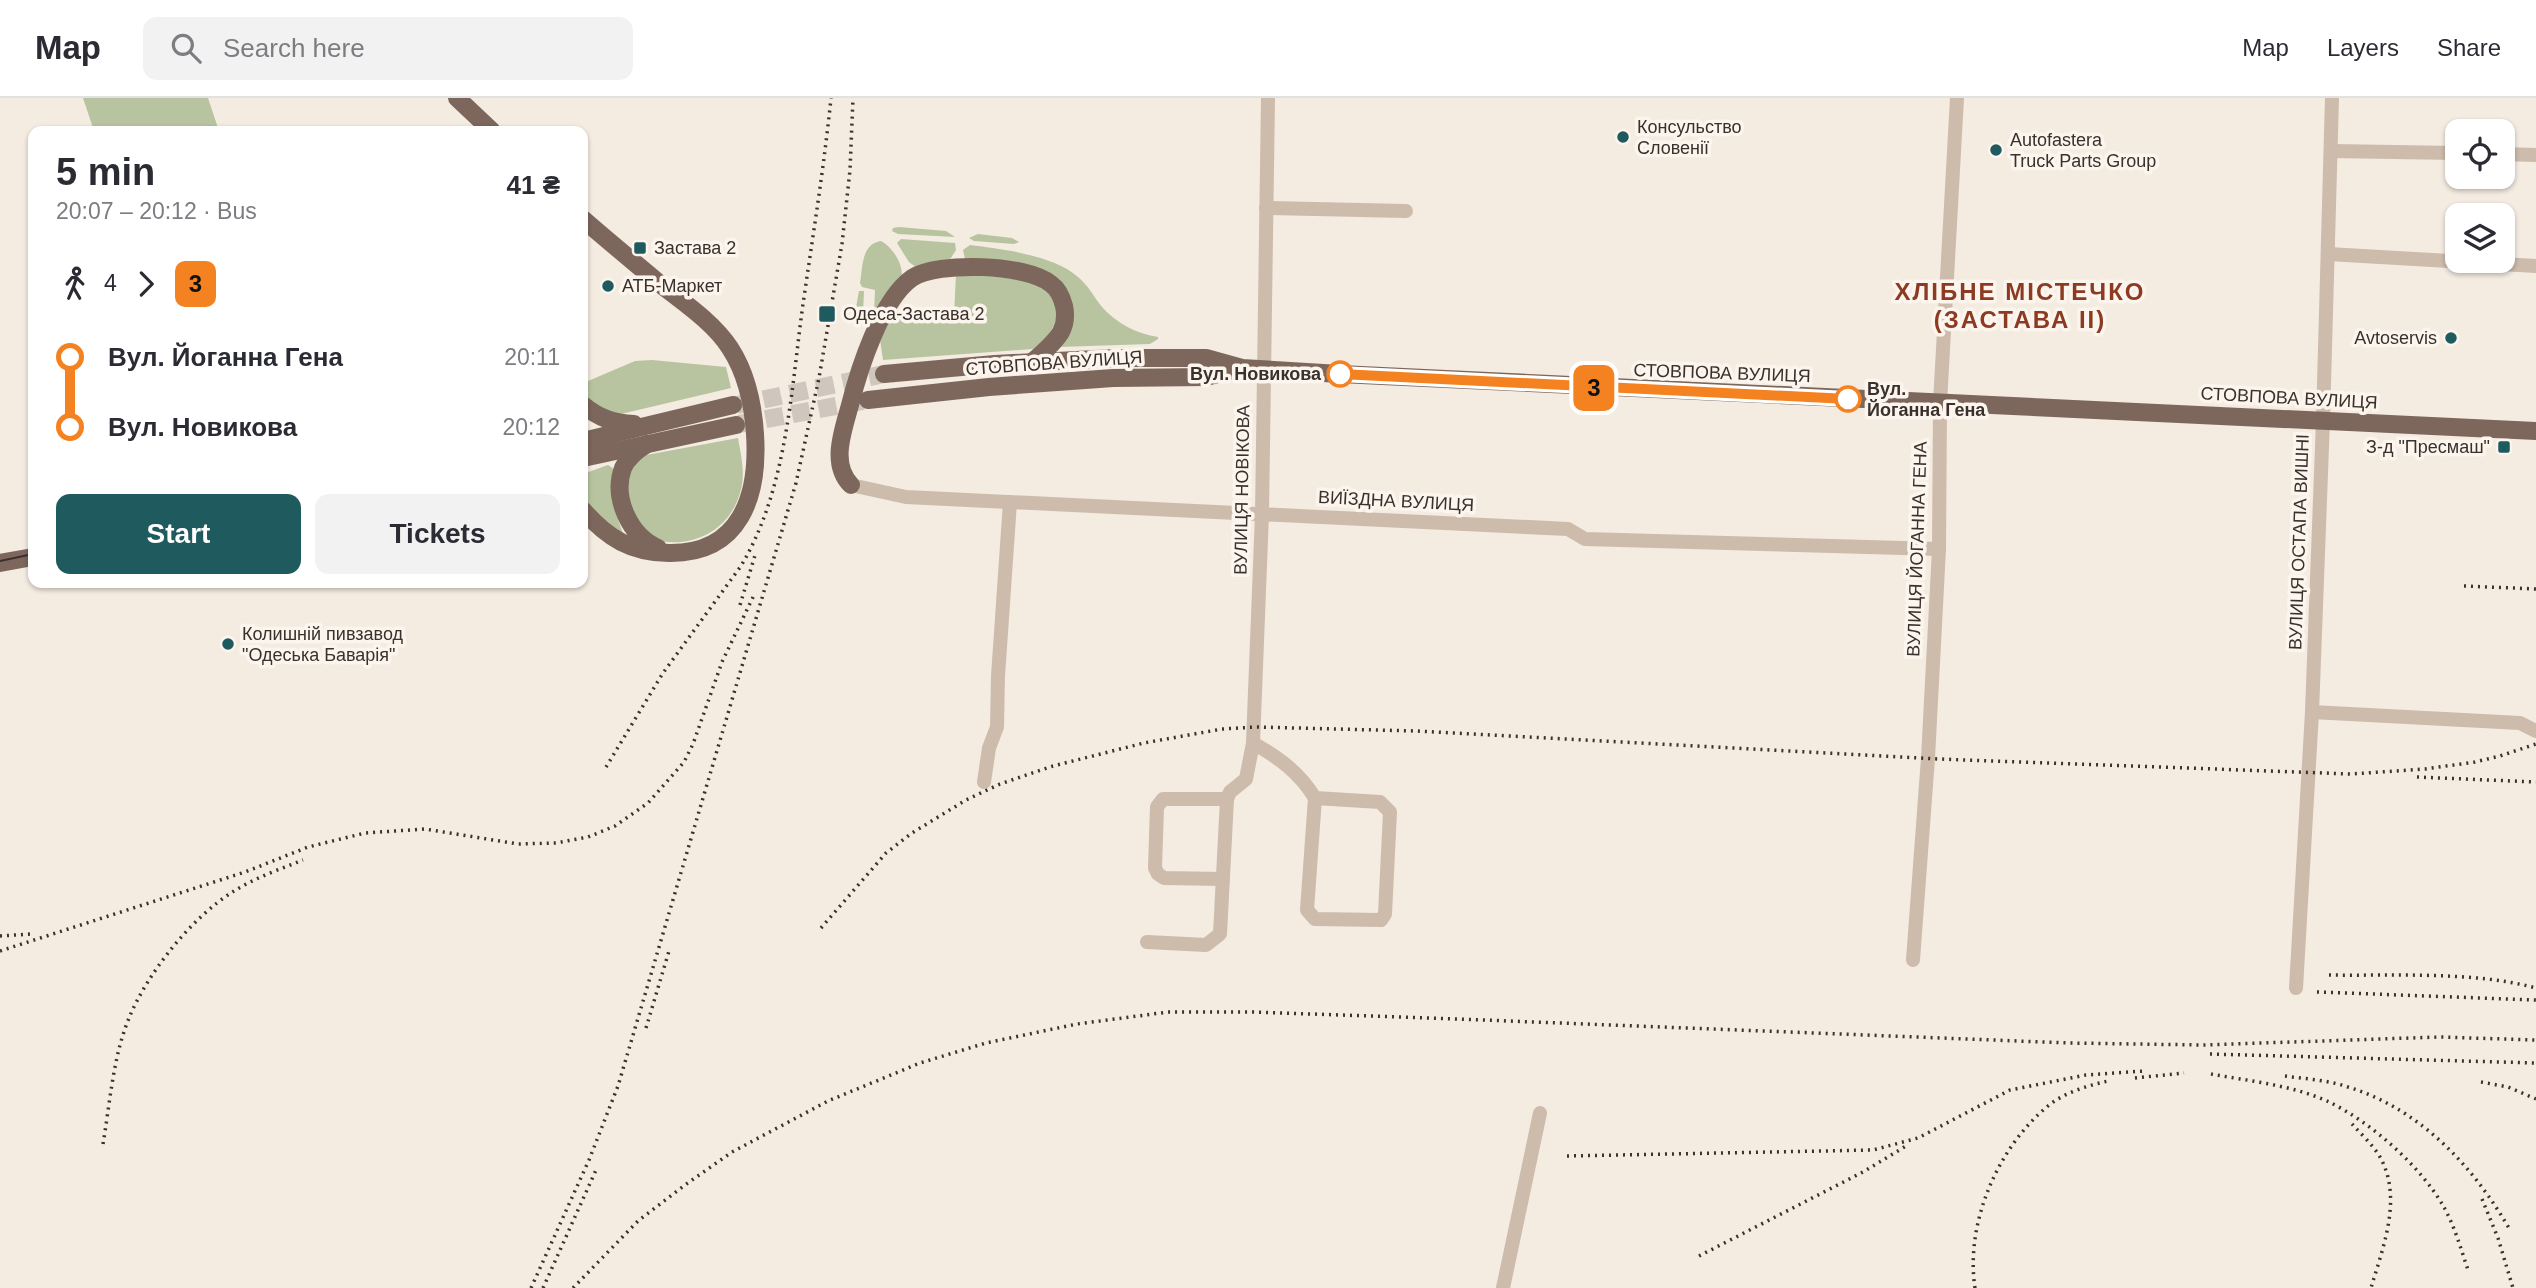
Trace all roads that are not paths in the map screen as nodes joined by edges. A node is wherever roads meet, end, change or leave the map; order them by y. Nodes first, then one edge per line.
1 (457, 98) edge
2 (1268, 98) edge
3 (1957, 98) edge
4 (2332, 98) edge
5 (487, 126) edge
6 (2332, 151) junction
7 (2445, 153) edge
8 (2515, 154) edge
9 (2536, 155) edge
10 (1266, 208) junction
11 (1406, 211) dead end
12 (588, 223) edge
13 (2328, 254) junction
14 (2536, 266) edge
15 (1031, 363) junction
16 (1242, 368) junction
17 (1264, 369) junction
18 (884, 374) tunnel mouth
19 (868, 400) tunnel mouth
20 (1940, 403) junction
21 (733, 405) tunnel mouth
22 (588, 409) edge
23 (2323, 420) junction
24 (736, 425) tunnel mouth
25 (2536, 431) edge
26 (649, 433) junction
27 (588, 440) edge
28 (588, 456) edge
29 (851, 485) joint
30 (1010, 502) junction
31 (1262, 514) junction
32 (588, 516) edge
33 (1938, 549) junction
34 (671, 553) junction
35 (28, 558) edge
36 (0, 563) edge
37 (2312, 712) junction
38 (2536, 731) edge
39 (1259, 747) junction
40 (984, 782) dead end
41 (1315, 798) junction
42 (1227, 799) junction
43 (1223, 879) junction
44 (1147, 942) dead end
45 (1913, 960) dead end
46 (2296, 988) dead end
47 (1540, 1113) dead end
48 (1503, 1288) edge

1 - 5 main road
2 - 10 street, ВУЛИЦЯ НОВІКОВА
3 - 20 street, ВУЛИЦЯ ЙОГАННА ГЕНА
4 - 6 street, ВУЛИЦЯ ОСТАПА ВИШНІ
6 - 7 street
6 - 13 street, ВУЛИЦЯ ОСТАПА ВИШНІ
8 - 9 street
10 - 11 street
10 - 17 street, ВУЛИЦЯ НОВІКОВА
12 - 34 main road
13 - 14 street
13 - 23 street, ВУЛИЦЯ ОСТАПА ВИШНІ
15 - 16 main road, СТОВПОВА ВУЛИЦЯ
15 - 18 main road, СТОВПОВА ВУЛИЦЯ
15 - 29 main road
16 - 17 main road, СТОВПОВА ВУЛИЦЯ
16 - 19 main road, СТОВПОВА ВУЛИЦЯ
17 - 20 main road, СТОВПОВА ВУЛИЦЯ
17 - 31 street, ВУЛИЦЯ НОВІКОВА
20 - 23 main road, СТОВПОВА ВУЛИЦЯ
20 - 33 street, ВУЛИЦЯ ЙОГАННА ГЕНА
21 - 26 main road
22 - 26 main road
23 - 25 main road, СТОВПОВА ВУЛИЦЯ
23 - 37 street, ВУЛИЦЯ ОСТАПА ВИШНІ
24 - 26 main road
26 - 27 main road
26 - 28 main road
26 - 34 main road
29 - 30 street, ВИЇЗДНА ВУЛИЦЯ
30 - 31 street, ВИЇЗДНА ВУЛИЦЯ
30 - 40 street
31 - 33 street, ВИЇЗДНА ВУЛИЦЯ
31 - 39 street, ВУЛИЦЯ НОВІКОВА
32 - 34 main road
33 - 45 street, ВУЛИЦЯ ЙОГАННА ГЕНА
35 - 36 main road
37 - 38 street
37 - 46 street, ВУЛИЦЯ ОСТАПА ВИШНІ
39 - 41 street
39 - 42 street, ВУЛИЦЯ НОВІКОВА
41 - 41 street
42 - 43 street
42 - 43 street
43 - 44 street
47 - 48 street

